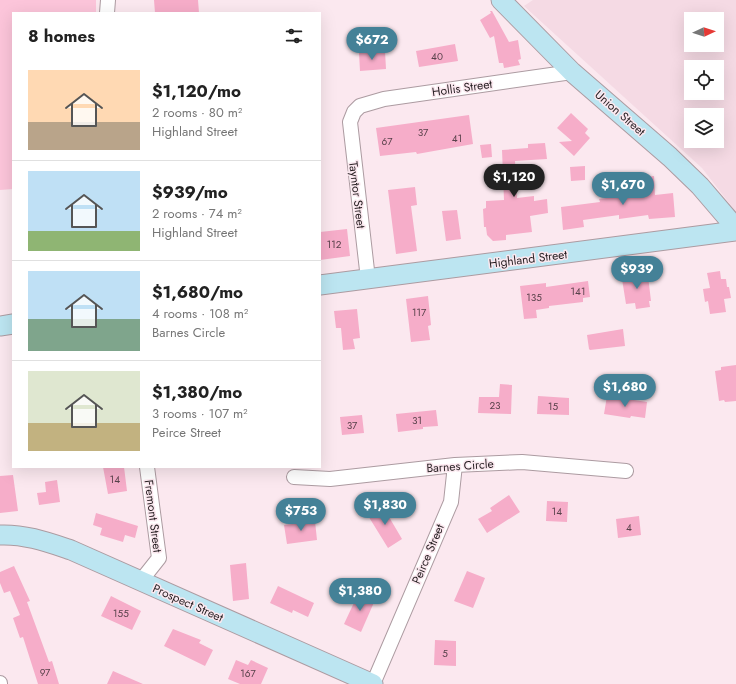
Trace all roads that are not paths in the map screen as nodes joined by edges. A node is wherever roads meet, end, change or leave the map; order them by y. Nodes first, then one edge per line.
1 (108, 0) edge
2 (501, 0) edge
3 (107, 12) edge
4 (572, 72) junction
5 (354, 112) joint
6 (736, 228) edge
7 (736, 231) edge
8 (368, 279) junction
9 (321, 285) edge
10 (12, 324) edge
11 (0, 326) edge
12 (455, 465) junction
13 (147, 468) edge
14 (626, 471) dead end
15 (294, 477) dead end
16 (0, 535) edge
17 (140, 582) junction
18 (373, 684) edge

1 - 3 street
2 - 4 street, Union Street
4 - 5 street, Hollis Street
4 - 6 street, Union Street
5 - 8 street, Tayntor Street
7 - 8 street, Highland Street
8 - 9 street, Highland Street
10 - 11 street
12 - 14 street, Barnes Circle
12 - 15 street, Barnes Circle
12 - 18 street, Peirce Street
13 - 17 street, Fremont Street
16 - 17 street, Prospect Street
17 - 18 street, Prospect Street

